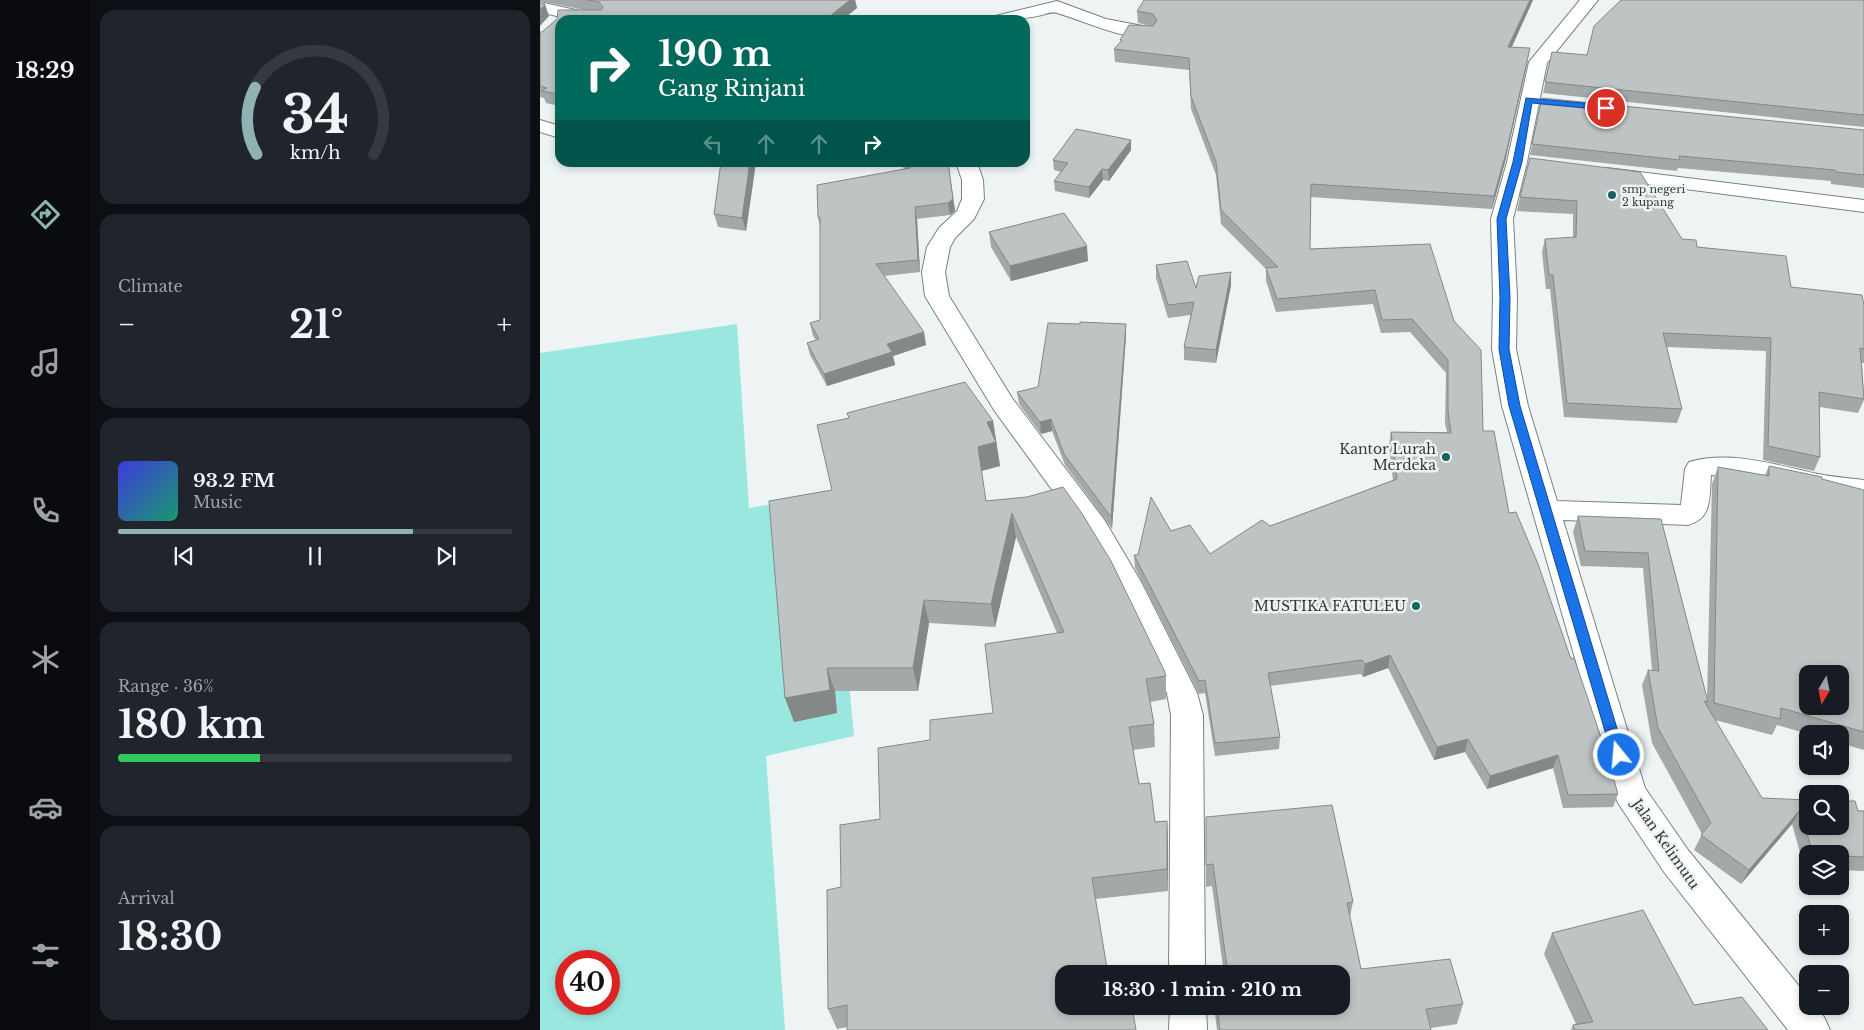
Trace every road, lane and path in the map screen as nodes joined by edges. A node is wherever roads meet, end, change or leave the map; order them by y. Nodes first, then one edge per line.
1 (1589, 0) edge
2 (1059, 3) edge
3 (540, 7) edge
4 (566, 13) joint
5 (575, 15) edge
6 (1018, 15) edge
7 (1146, 32) edge
8 (540, 126) edge
9 (555, 130) edge
10 (968, 167) edge
11 (1584, 171) edge
12 (1864, 206) edge
13 (1864, 490) edge
14 (1546, 510) junction
15 (1187, 965) edge
16 (1188, 1015) edge
17 (1188, 1030) edge
18 (1811, 1030) edge

1 - 14 street, Jalan Kelimutu
2 - 6 street
2 - 7 street
3 - 4 street
4 - 5 street
8 - 9 street
10 - 15 street
11 - 12 street
13 - 14 street
14 - 18 street, Jalan Kelimutu
16 - 17 street

